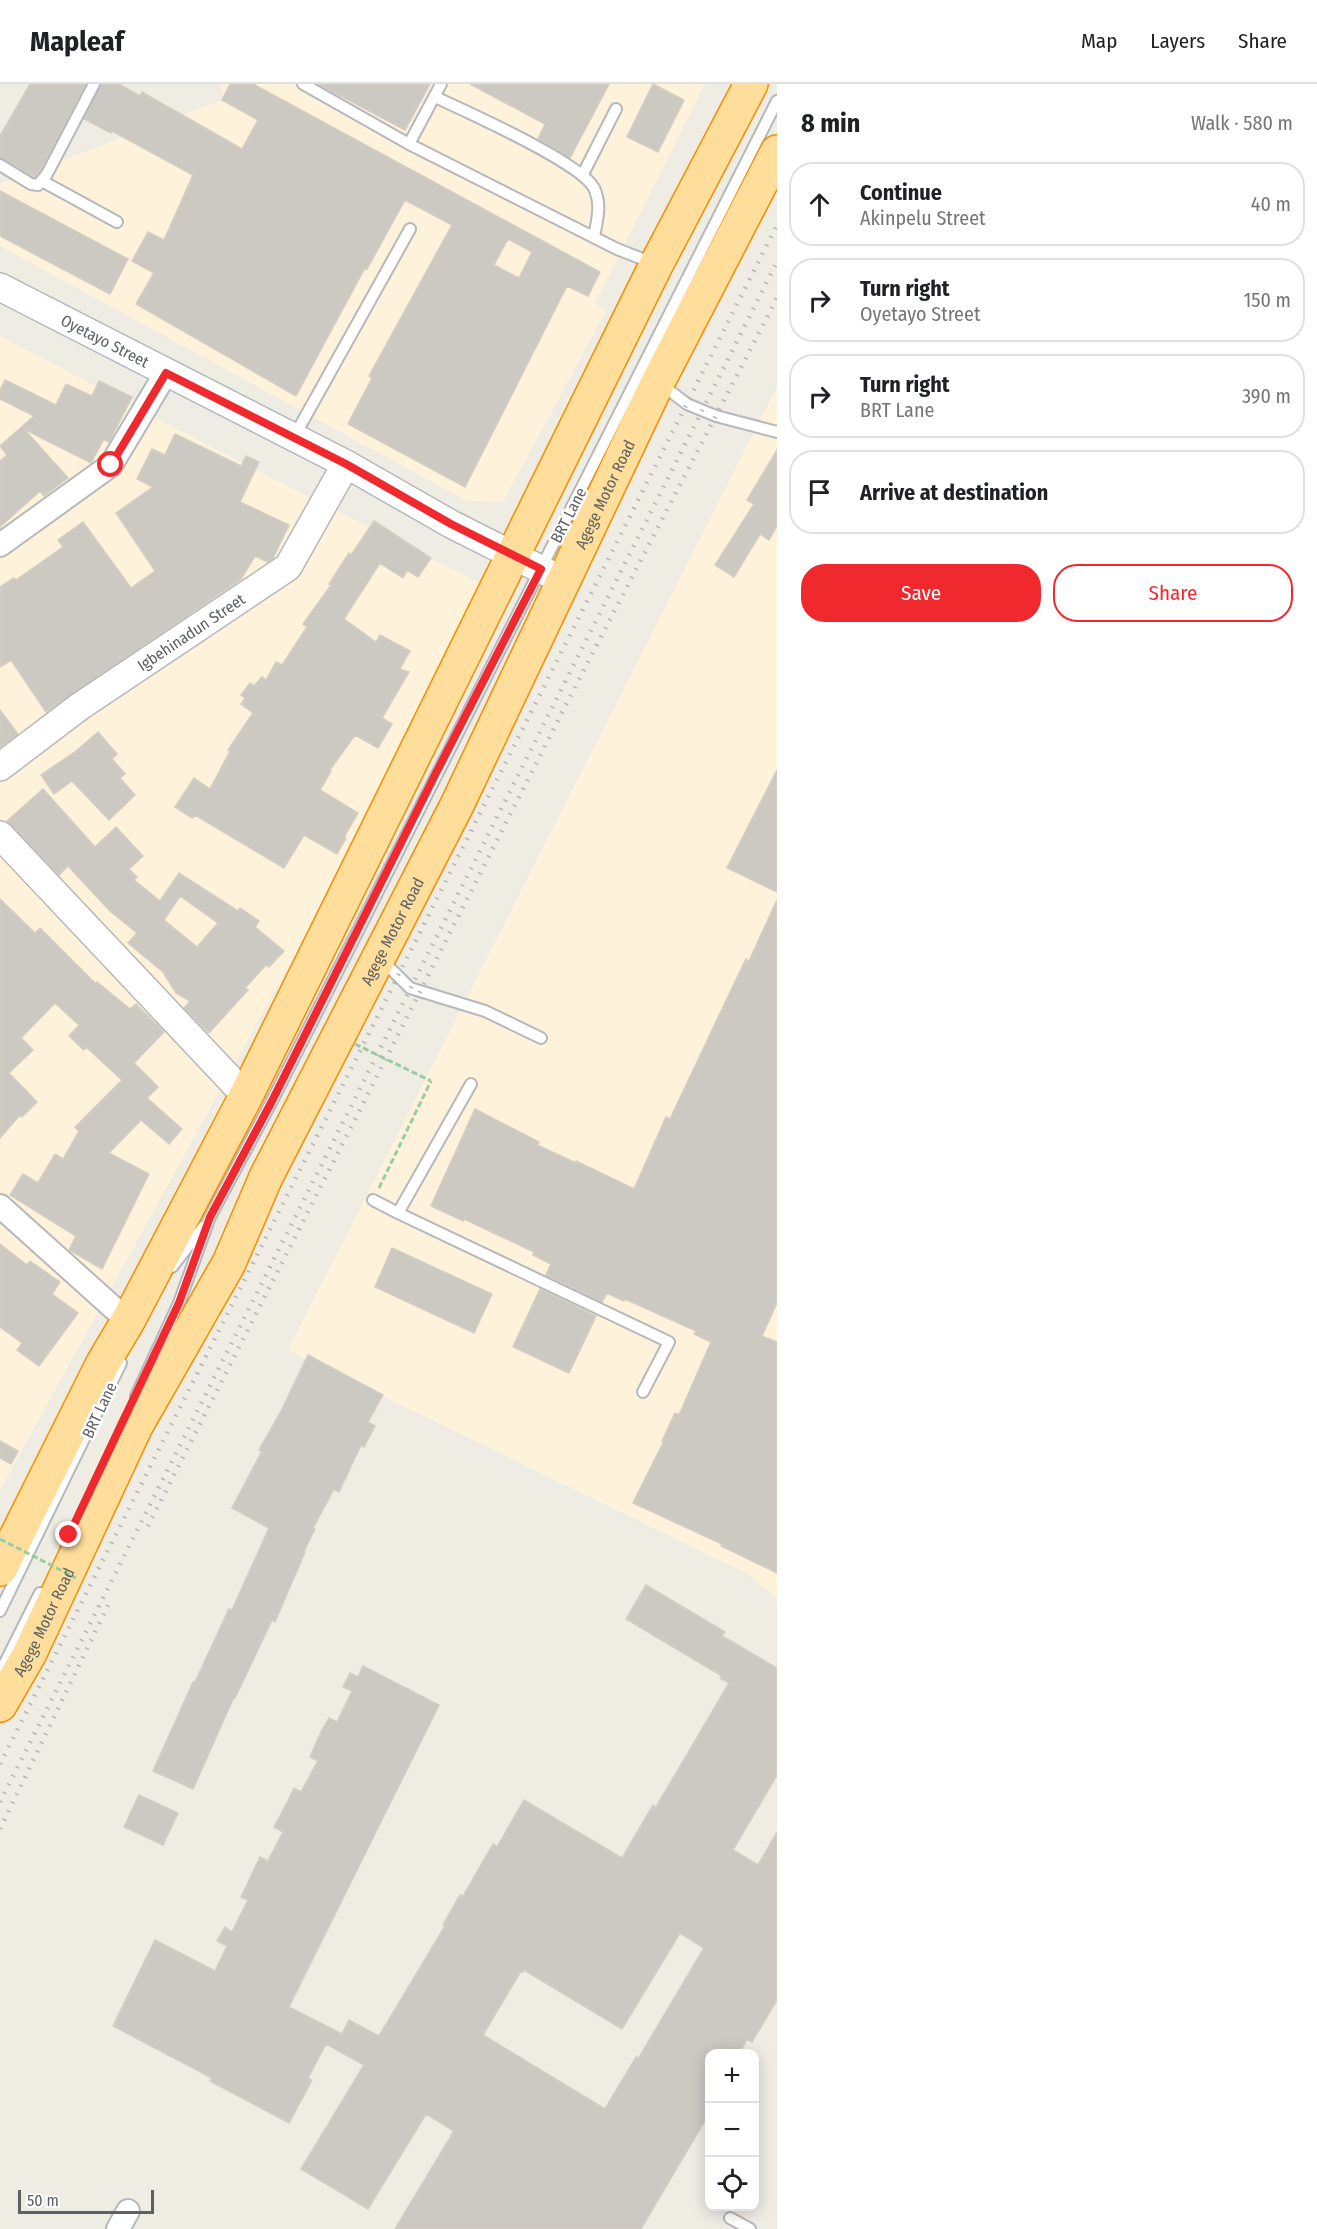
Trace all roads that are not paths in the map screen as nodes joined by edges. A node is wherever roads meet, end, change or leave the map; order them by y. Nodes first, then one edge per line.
1 (94, 84) edge
2 (303, 84) edge
3 (441, 84) edge
4 (751, 84) edge
5 (435, 97) junction
6 (777, 101) edge
7 (616, 109) dead end
8 (409, 144) junction
9 (777, 152) edge
10 (0, 165) edge
11 (583, 174) junction
12 (42, 181) junction
13 (117, 222) dead end
14 (410, 229) dead end
15 (594, 237) junction
16 (656, 265) junction
17 (2, 293) edge
18 (166, 373) junction
19 (658, 382) junction
20 (777, 432) edge
21 (294, 438) junction
22 (346, 464) junction
23 (0, 545) edge
24 (539, 568) junction
25 (0, 767) edge
26 (0, 835) edge
27 (378, 956) junction
28 (541, 1038) dead end
29 (471, 1084) dead end
30 (246, 1096) junction
31 (373, 1200) road end
32 (0, 1206) edge
33 (398, 1213) junction
34 (210, 1217) junction
35 (165, 1280) dead end
36 (128, 1321) junction
37 (124, 1358) dead end
38 (643, 1392) dead end
39 (132, 1404) dead end
40 (0, 1569) edge
41 (44, 1586) dead end
42 (0, 1611) edge
43 (0, 1673) edge
44 (0, 1705) edge
45 (730, 2218) dead end
46 (750, 2229) edge

1 - 12 lane
2 - 8 lane
3 - 5 lane
4 - 16 highway, Agege Motor Road
5 - 8 lane
5 - 11 lane
6 - 24 lane, BRT Lane
7 - 11 lane
8 - 15 lane
9 - 19 highway, Agege Motor Road
10 - 12 lane
11 - 15 lane
12 - 13 lane
14 - 21 lane
15 - 16 lane
16 - 24 highway, Agege Motor Road
17 - 18 street, Oyetayo Street
18 - 21 street, Oyetayo Street
18 - 23 street
19 - 20 lane
19 - 24 highway, Agege Motor Road
21 - 22 street, Oyetayo Street
22 - 24 street, Oyetayo Street
22 - 25 street, Igbehinadun Street
24 - 27 highway, Agege Motor Road
24 - 30 highway, Agege Motor Road
24 - 34 lane, BRT Lane
26 - 30 street
27 - 28 lane
27 - 44 highway, Agege Motor Road
29 - 33 lane
30 - 36 highway, Agege Motor Road
31 - 33 lane
32 - 36 street
33 - 38 lane
34 - 35 lane, BRT Lane
34 - 39 lane, BRT Lane
36 - 40 highway, Agege Motor Road
37 - 42 lane, BRT Lane
41 - 43 lane
45 - 46 lane

